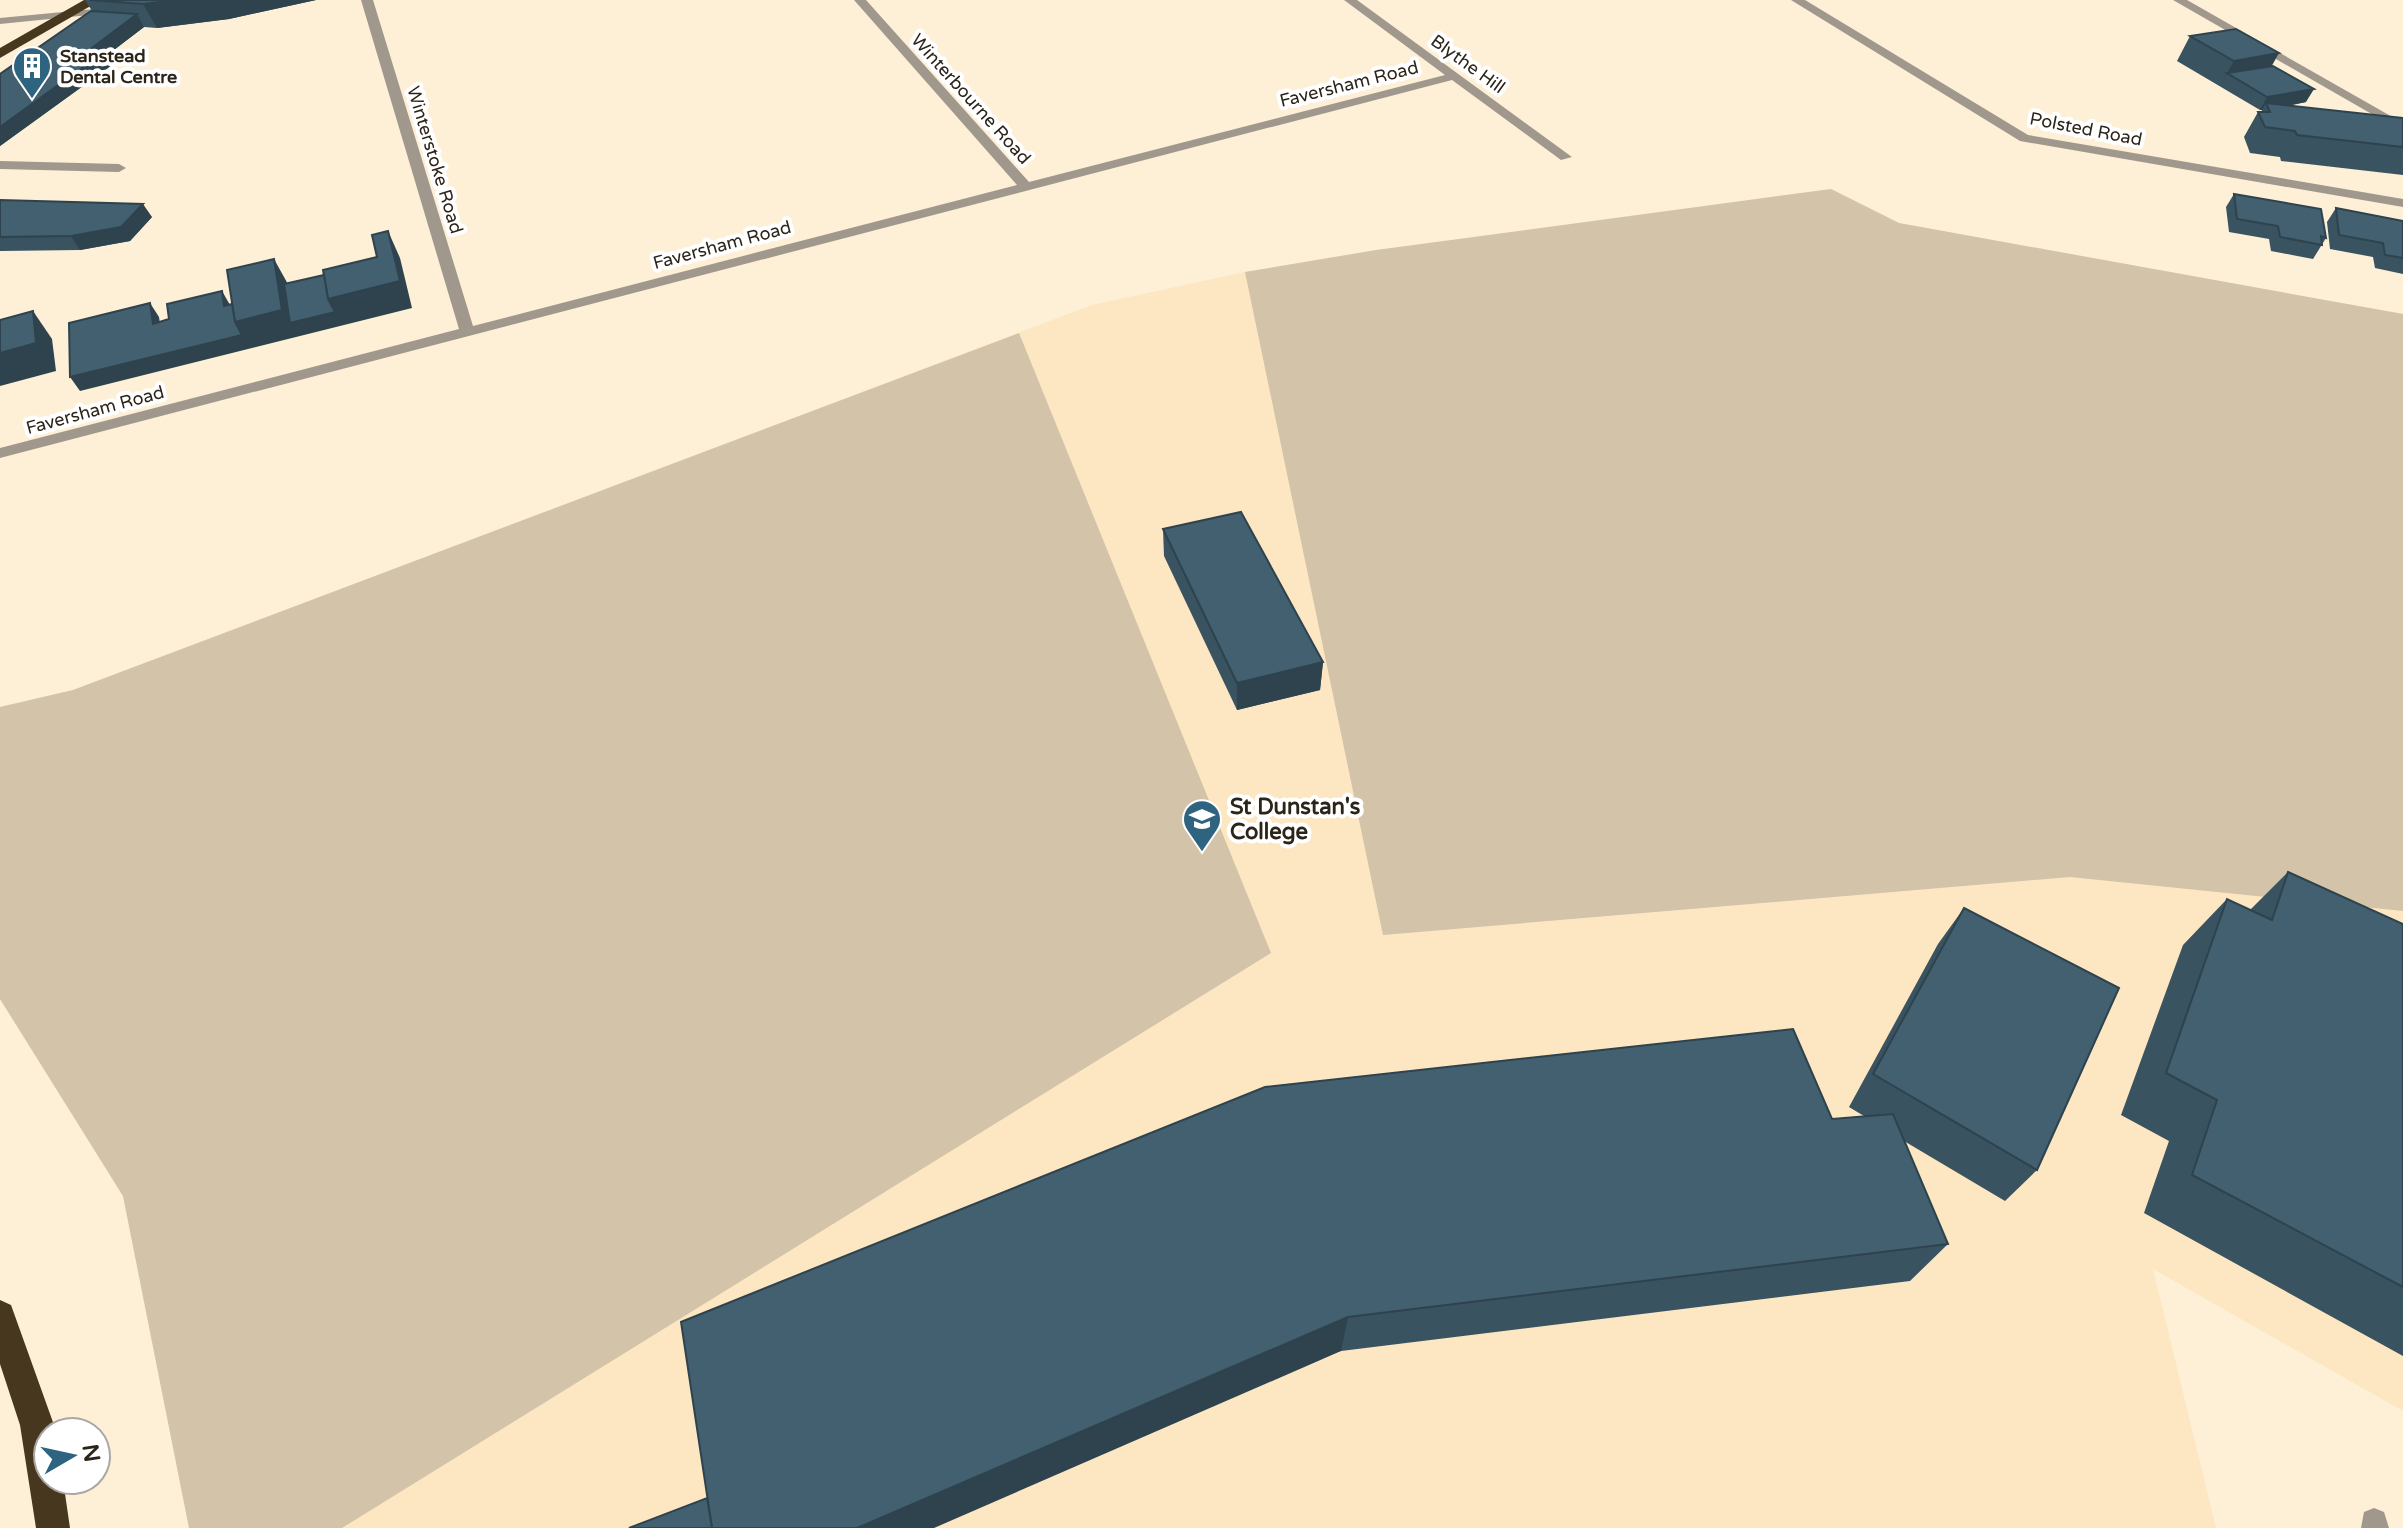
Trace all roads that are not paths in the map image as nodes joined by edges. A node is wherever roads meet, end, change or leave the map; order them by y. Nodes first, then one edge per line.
1 (94, 0) edge
2 (367, 0) edge
3 (860, 0) edge
4 (1350, 0) edge
5 (1797, 0) edge
6 (2179, 0) edge
7 (121, 9) edge
8 (64, 16) junction
9 (0, 21) edge
10 (0, 54) edge
11 (1454, 76) junction
12 (2403, 128) edge
13 (1566, 157) dead end
14 (0, 165) edge
15 (119, 168) dead end
16 (1024, 185) junction
17 (2403, 203) edge
18 (467, 330) junction
19 (0, 453) edge
20 (0, 1316) edge
21 (53, 1528) edge

1 - 8 highway
2 - 18 street, Winterstoke Road
3 - 16 street, Winterbourne Road
4 - 11 street, Blythe Hill
5 - 17 street, Polsted Road
6 - 12 street
7 - 8 street
8 - 9 street
8 - 10 highway
11 - 13 street, Blythe Hill
11 - 16 street, Faversham Road
14 - 15 street
16 - 18 street, Faversham Road
18 - 19 street, Faversham Road
20 - 21 highway

